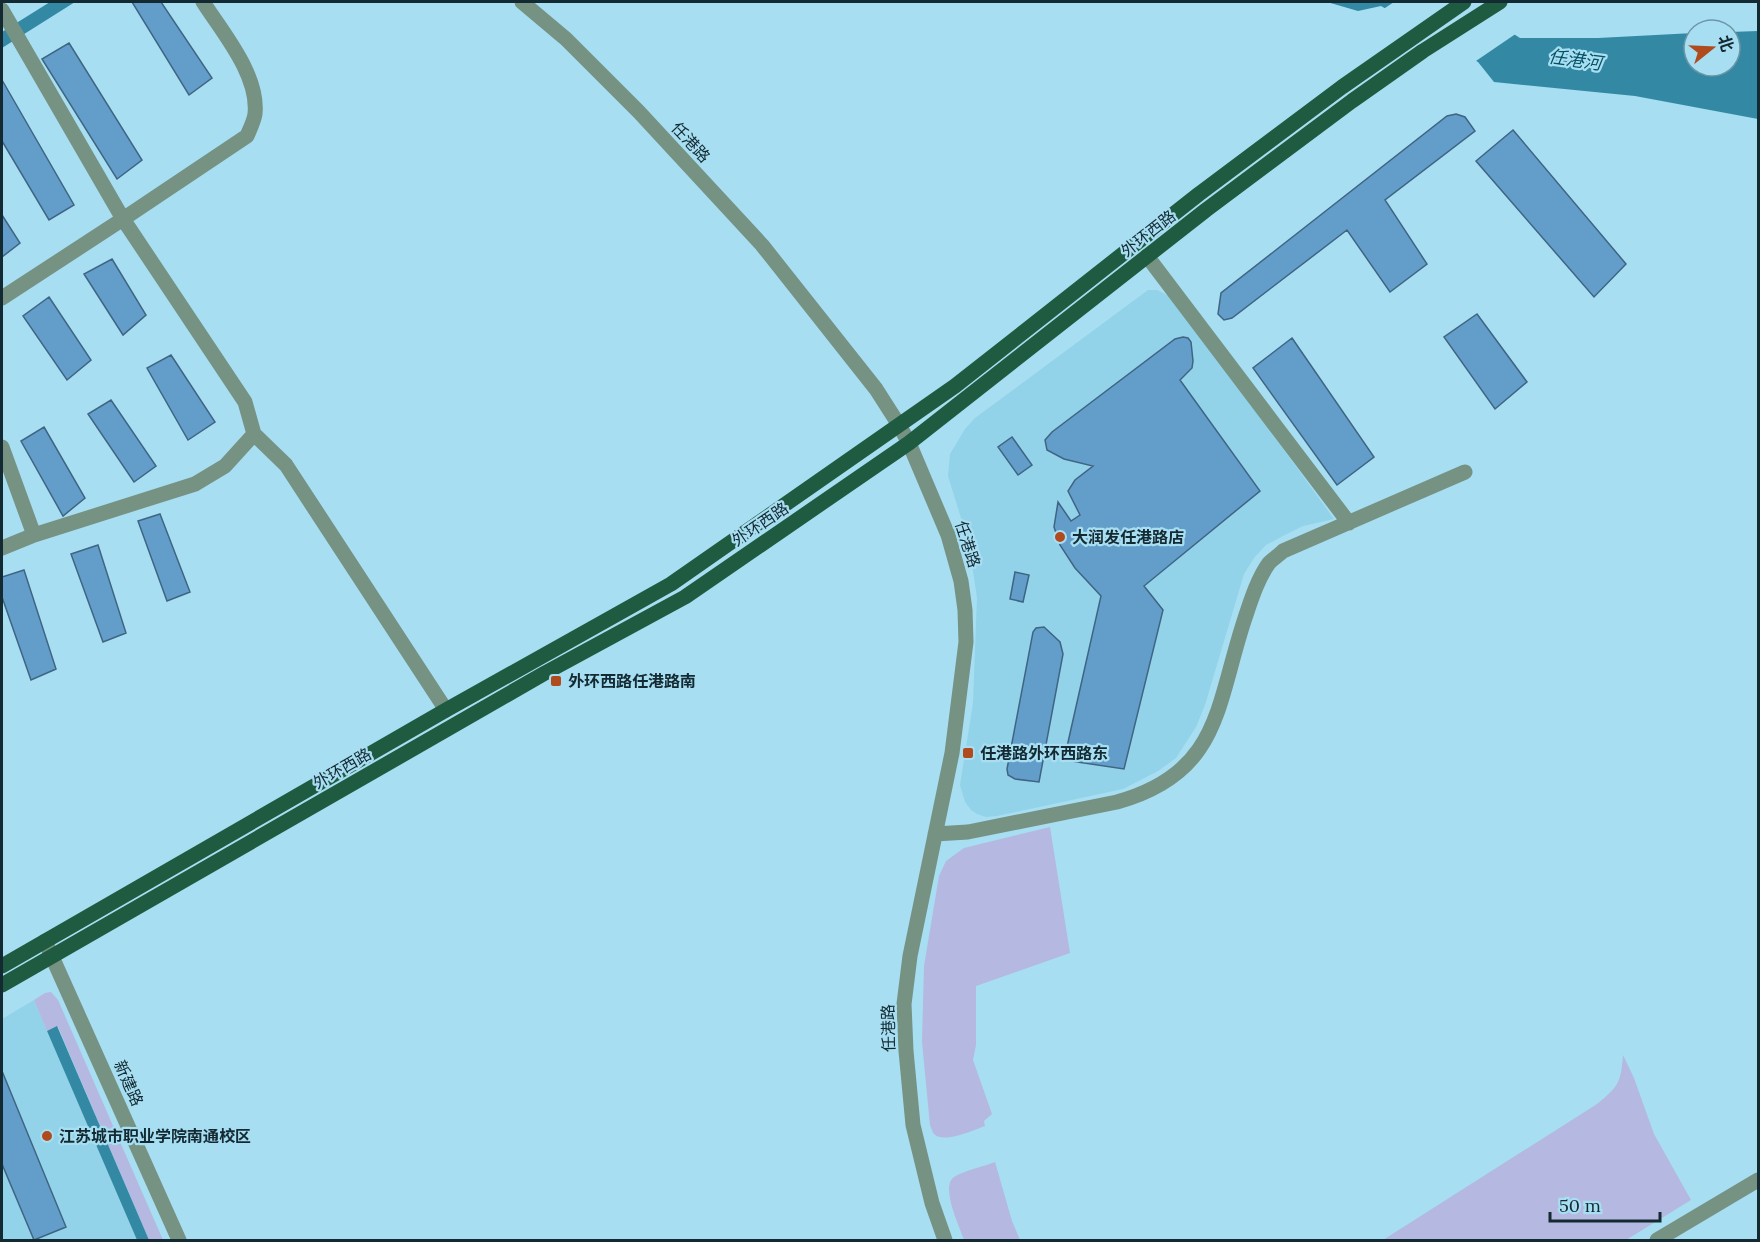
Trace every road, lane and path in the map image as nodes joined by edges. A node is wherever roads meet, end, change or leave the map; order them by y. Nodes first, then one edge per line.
1 (203, 2) edge
2 (522, 2) edge
3 (1464, 2) edge
4 (1500, 2) edge
5 (1490, 6) edge
6 (5, 16) edge
7 (123, 219) junction
8 (1148, 256) junction
9 (2, 298) edge
10 (899, 425) junction
11 (254, 434) junction
12 (909, 443) junction
13 (2, 447) edge
14 (1465, 472) dead end
15 (1349, 523) junction
16 (34, 535) junction
17 (2, 548) edge
18 (446, 710) junction
19 (936, 834) junction
20 (45, 941) junction
21 (53, 955) junction
22 (2, 966) edge
23 (2, 985) edge
24 (1758, 1180) edge
25 (179, 1240) edge
26 (945, 1240) edge
27 (1657, 1240) edge

1 - 7 street
2 - 10 street, 任港路
3 - 10 main road, 外环西路
4 - 5 main road, 外环西路
5 - 8 main road, 外环西路
6 - 7 street
7 - 9 street
7 - 11 street
8 - 12 main road, 外环西路
8 - 15 street
10 - 12 street, 任港路
10 - 18 main road, 外环西路
11 - 16 street
11 - 18 street
12 - 19 street, 任港路
12 - 21 main road, 外环西路
13 - 16 street
14 - 15 street
15 - 19 street
16 - 17 street
18 - 20 main road, 外环西路
19 - 26 street, 任港路
20 - 21 street, 新建路
20 - 22 main road, 外环西路
21 - 23 main road, 外环西路
21 - 25 street, 新建路
24 - 27 street

